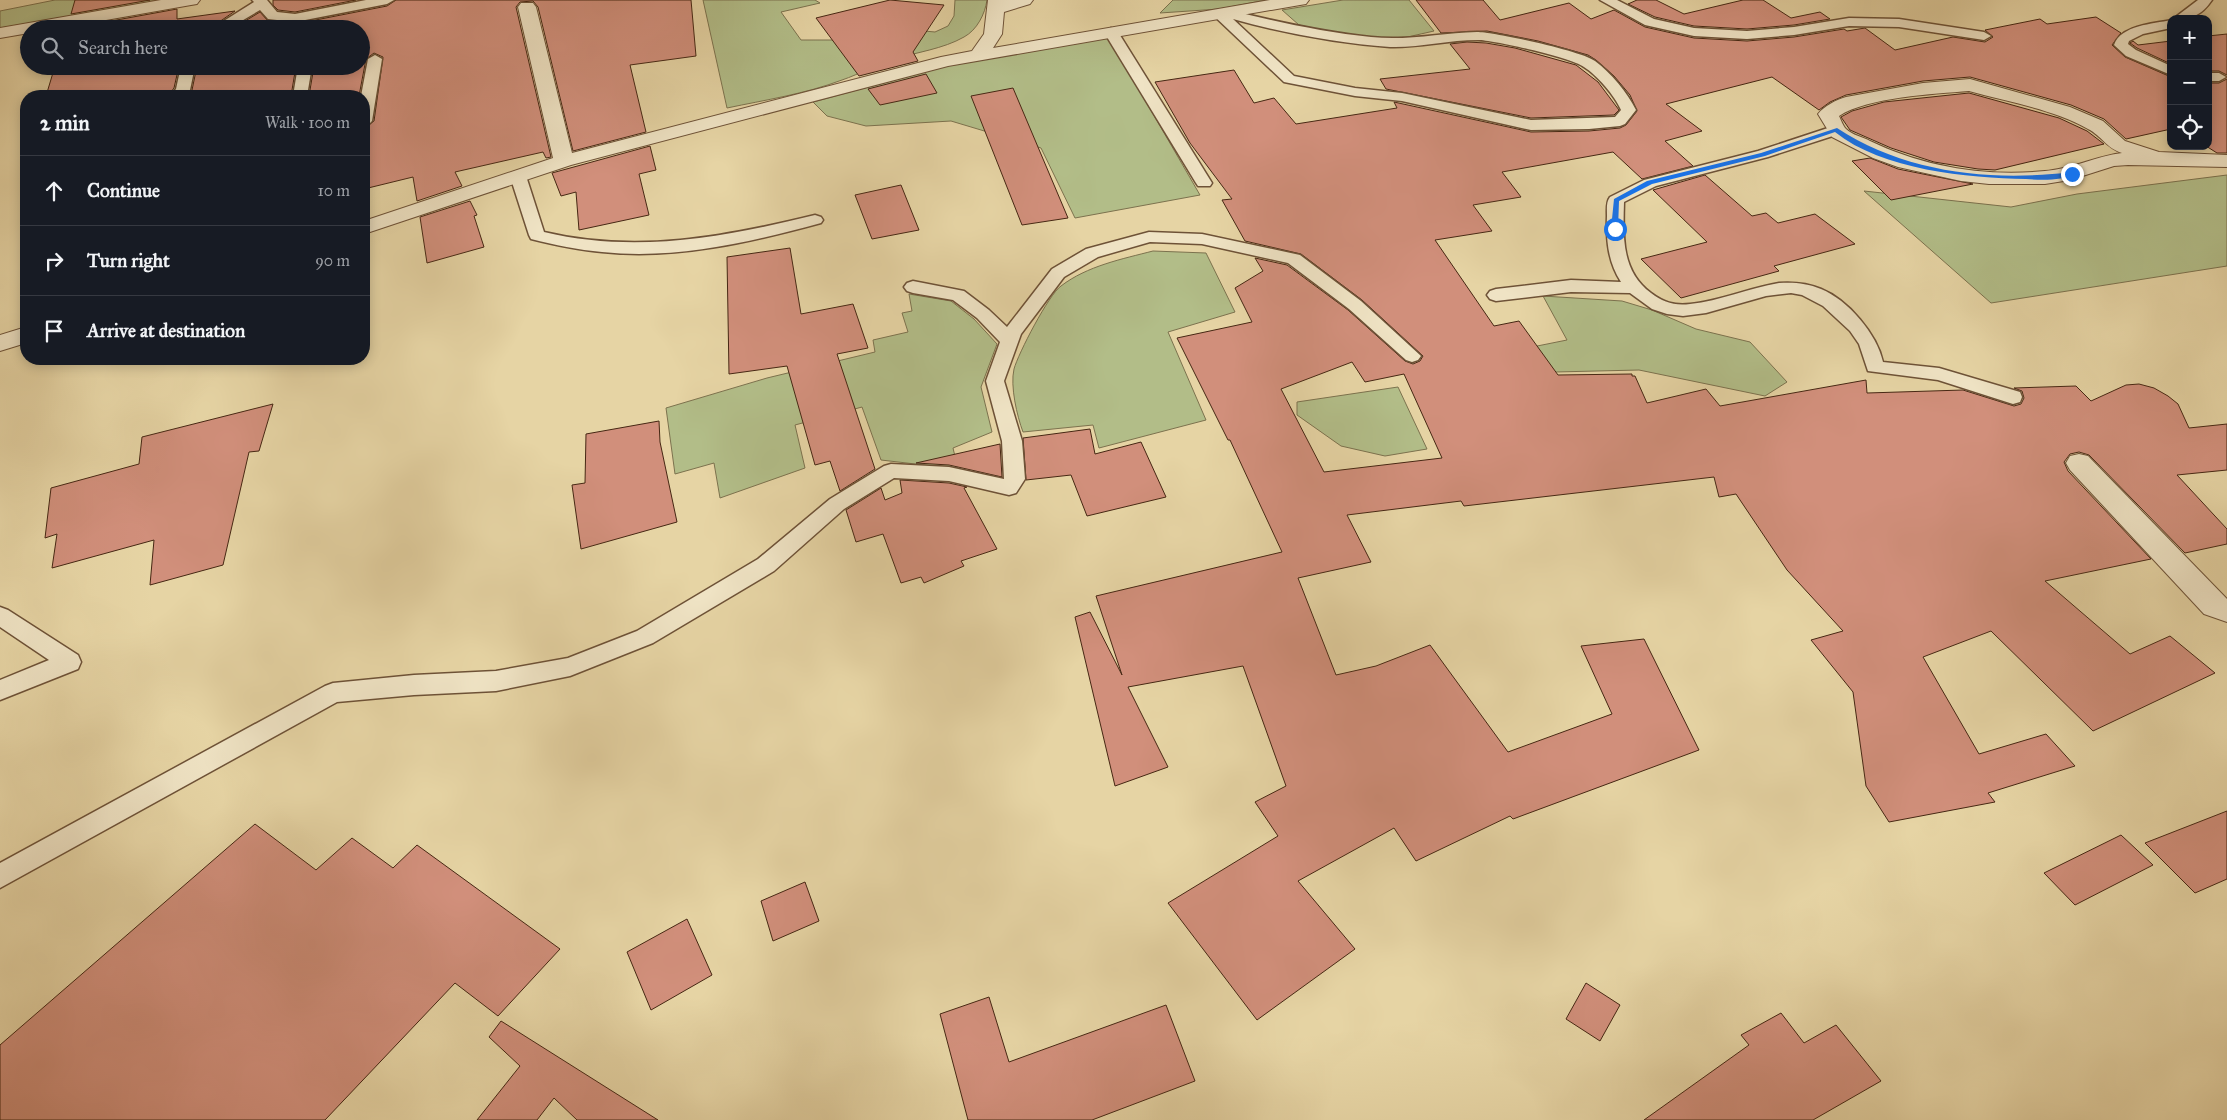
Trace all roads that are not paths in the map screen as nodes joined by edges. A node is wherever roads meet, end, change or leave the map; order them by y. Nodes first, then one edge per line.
1 (191, 0) edge
2 (387, 0) edge
3 (1024, 0) edge
4 (1300, 0) edge
5 (1607, 0) edge
6 (2205, 0) edge
7 (260, 2) edge
8 (998, 4) edge
9 (527, 7) dead end
10 (1222, 13) junction
11 (2187, 15) edge
12 (79, 20) edge
13 (232, 20) edge
14 (2167, 25) edge
15 (20, 30) edge
16 (1111, 32) junction
17 (0, 34) edge
18 (1984, 36) dead end
19 (979, 54) junction
20 (375, 59) dead end
21 (2167, 69) edge
22 (186, 75) edge
23 (304, 75) edge
24 (183, 90) edge
25 (301, 90) edge
26 (370, 90) edge
27 (1837, 130) junction
28 (2156, 158) junction
29 (564, 161) junction
30 (2227, 161) edge
31 (518, 176) junction
32 (1204, 183) dead end
33 (815, 220) dead end
34 (370, 226) edge
35 (913, 287) dead end
36 (1635, 288) junction
37 (1496, 295) dead end
38 (20, 338) edge
39 (1009, 340) junction
40 (0, 343) edge
41 (1412, 356) dead end
42 (2013, 396) dead end
43 (2079, 464) dead end
44 (2227, 611) edge
45 (0, 616) edge
46 (0, 690) edge
47 (0, 876) edge

1 - 12 street
2 - 7 lane
3 - 8 street
4 - 10 street
5 - 18 lane
6 - 11 lane
7 - 13 lane
8 - 19 street
9 - 29 street
10 - 10 lane
10 - 16 street
14 - 21 lane
15 - 17 street
16 - 19 street
16 - 32 lane
19 - 29 street
20 - 26 lane
22 - 24 lane
23 - 25 lane
27 - 28 street
27 - 28 street
27 - 36 lane
28 - 30 street
29 - 31 street
31 - 33 lane
31 - 34 street
35 - 39 lane
36 - 37 lane
36 - 42 lane
38 - 40 street
39 - 41 lane
39 - 47 lane
43 - 44 street
45 - 46 lane

